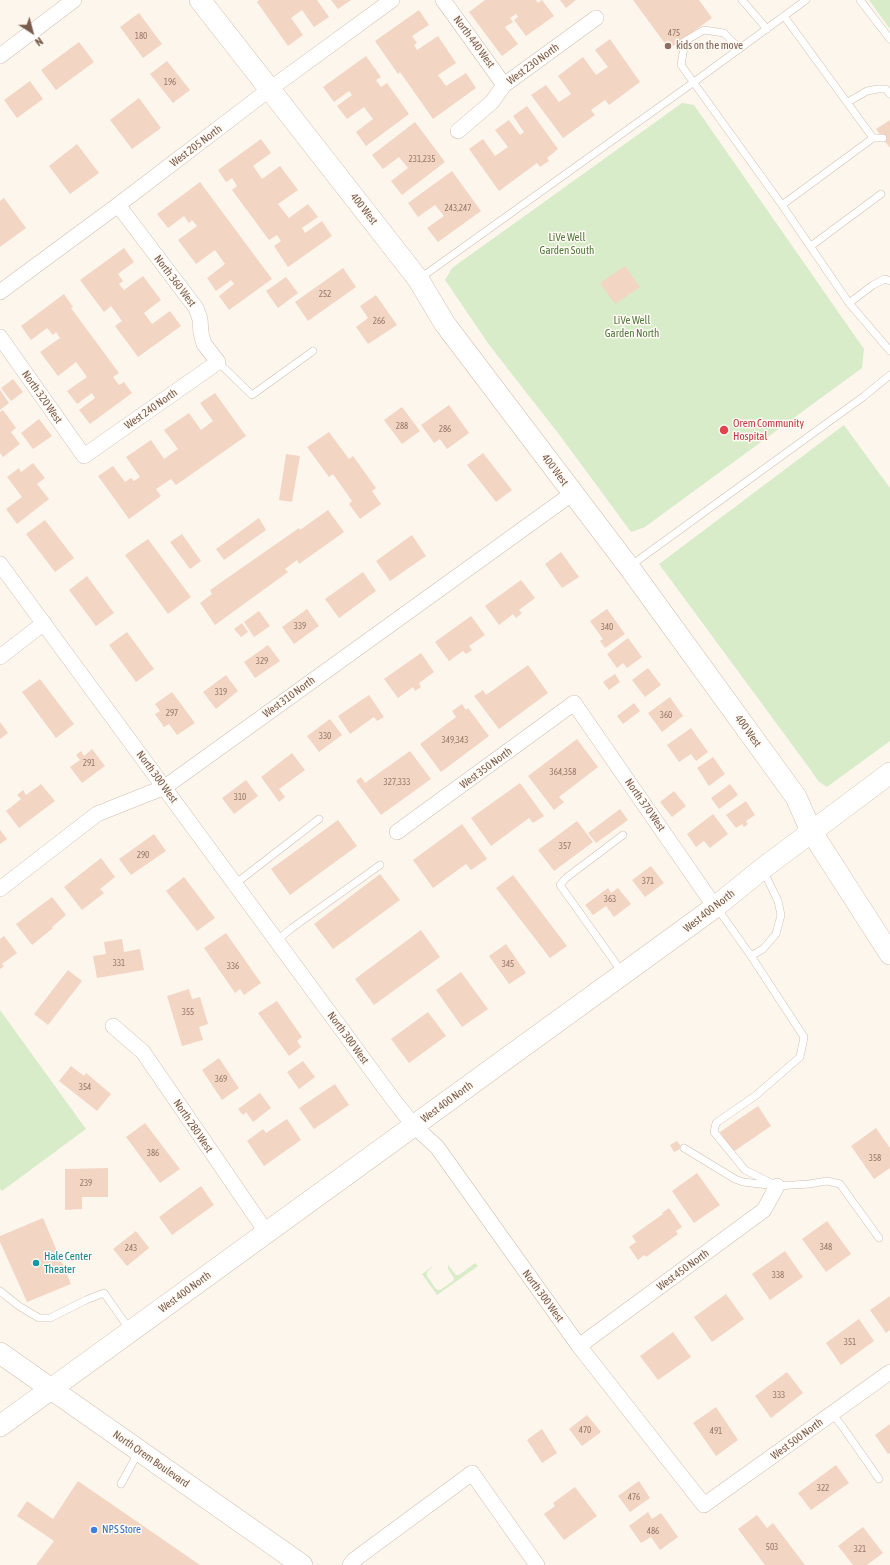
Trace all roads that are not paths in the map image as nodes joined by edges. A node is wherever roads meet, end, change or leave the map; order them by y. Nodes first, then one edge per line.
1 (74, 0) edge
2 (200, 0) edge
3 (392, 0) edge
4 (443, 0) edge
5 (742, 0) edge
6 (806, 0) edge
7 (860, 0) edge
8 (784, 16) junction
9 (596, 18) dead end
10 (767, 29) junction
11 (890, 40) edge
12 (740, 49) junction
13 (0, 56) edge
14 (694, 82) junction
15 (504, 84) junction
16 (270, 89) junction
17 (890, 94) edge
18 (848, 102) junction
19 (458, 131) dead end
20 (873, 138) junction
21 (883, 138) dead end
22 (881, 194) dead end
23 (782, 204) junction
24 (118, 205) junction
25 (811, 246) junction
26 (418, 279) junction
27 (890, 281) edge
28 (0, 292) edge
29 (849, 303) junction
30 (0, 337) edge
31 (890, 351) edge
32 (313, 352) dead end
33 (218, 362) junction
34 (890, 376) edge
35 (84, 456) joint
36 (573, 493) junction
37 (0, 564) edge
38 (629, 567) junction
39 (44, 623) junction
40 (0, 657) edge
41 (574, 703) joint
42 (890, 773) edge
43 (165, 787) junction
44 (319, 819) dead end
45 (811, 831) junction
46 (397, 832) dead end
47 (623, 835) dead end
48 (380, 865) dead end
49 (762, 868) junction
50 (235, 884) junction
51 (0, 889) edge
52 (716, 907) junction
53 (276, 941) junction
54 (890, 954) edge
55 (751, 956) junction
56 (624, 974) junction
57 (113, 1026) dead end
58 (414, 1126) junction
59 (684, 1148) dead end
60 (777, 1186) junction
61 (266, 1233) junction
62 (879, 1238) dead end
63 (0, 1290) edge
64 (131, 1331) junction
65 (579, 1346) junction
66 (0, 1353) edge
67 (890, 1372) edge
68 (50, 1389) junction
69 (832, 1414) junction
70 (0, 1426) edge
71 (139, 1451) junction
72 (880, 1479) dead end
73 (121, 1484) dead end
74 (704, 1506) joint
75 (302, 1565) edge
76 (350, 1565) edge
77 (537, 1565) edge

1 - 13 street
2 - 16 main road, 400 West
3 - 16 street, West 205 North
4 - 15 street, North 440 West
5 - 10 lane
6 - 8 lane
7 - 11 lane
8 - 10 lane
8 - 18 lane
9 - 15 street, West 230 North
10 - 12 lane
12 - 14 lane
12 - 14 lane
14 - 23 lane
14 - 26 lane
15 - 19 street, West 230 North
16 - 24 street, West 205 North
16 - 26 main road, 400 West
17 - 18 lane
18 - 20 lane
20 - 21 lane
20 - 23 lane
22 - 25 lane
23 - 25 lane
24 - 28 street, West 205 North
24 - 33 street, North 360 West
25 - 29 lane
26 - 36 main road, 400 West
27 - 29 lane
29 - 31 lane
30 - 35 street, North 320 West
32 - 33 lane
33 - 35 street, West 240 North
34 - 38 lane
36 - 38 main road, 400 West
36 - 43 street, West 310 North
37 - 39 street, North 300 West
38 - 45 main road, 400 West
39 - 40 street
39 - 43 street, North 300 West
41 - 46 street, West 350 North
41 - 52 street, North 370 West
42 - 45 main road, West 400 North
43 - 50 street, North 300 West
43 - 51 street, West 310 North
44 - 50 lane
45 - 49 main road, West 400 North
45 - 54 main road, 400 West
47 - 56 lane
48 - 53 lane
49 - 52 main road, West 400 North
49 - 55 lane
50 - 53 street, North 300 West
52 - 55 lane
52 - 56 main road, West 400 North
53 - 58 street, North 300 West
55 - 60 lane
56 - 58 main road, West 400 North
57 - 61 street, North 280 West
58 - 61 main road, West 400 North
58 - 65 street, North 300 West
59 - 60 lane
60 - 62 lane
60 - 65 street, West 450 North
61 - 64 main road, West 400 North
63 - 64 lane
64 - 68 main road, West 400 North
65 - 74 street, North 300 West
66 - 68 main road, North Orem Boulevard
67 - 69 street, West 500 North
68 - 70 main road, West 400 North
68 - 71 main road, North Orem Boulevard
69 - 72 lane
69 - 74 street, West 500 North
71 - 73 lane
71 - 75 main road, North Orem Boulevard
76 - 77 street

